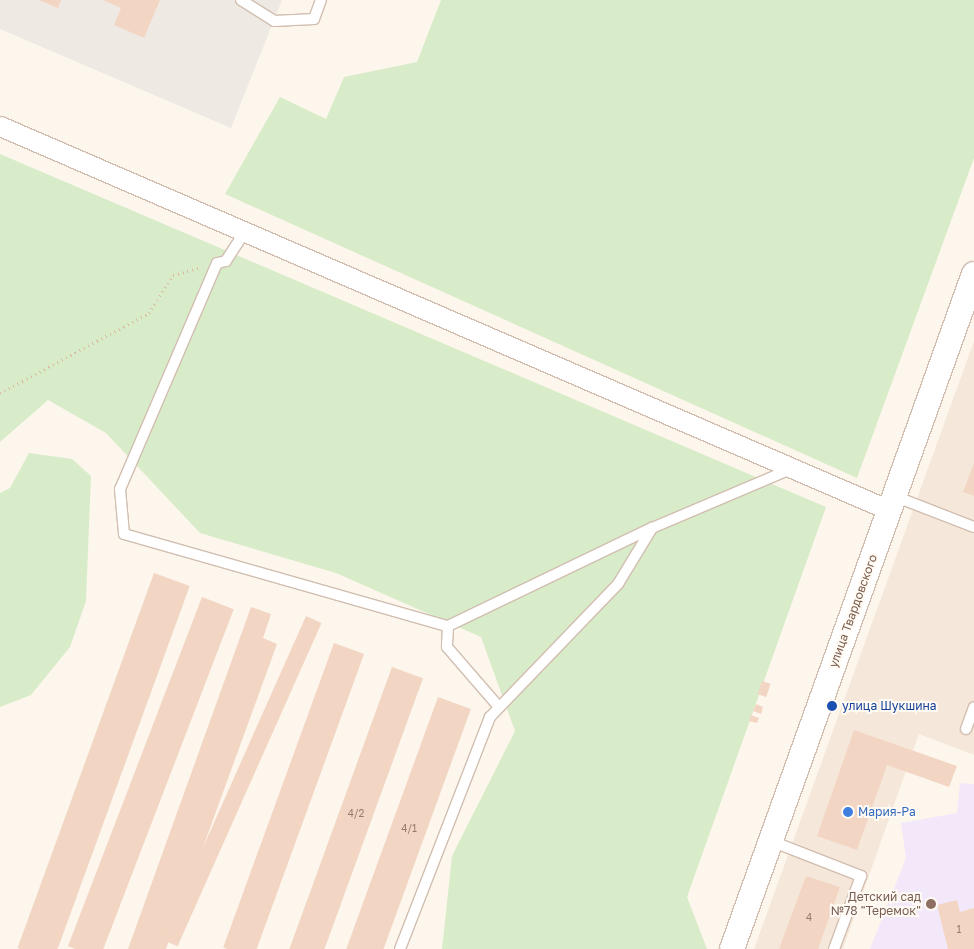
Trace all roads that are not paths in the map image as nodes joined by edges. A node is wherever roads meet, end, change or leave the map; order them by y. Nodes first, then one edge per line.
1 (241, 0) edge
2 (322, 0) edge
3 (0, 126) edge
4 (246, 230) junction
5 (974, 274) edge
6 (791, 469) junction
7 (892, 503) junction
8 (974, 527) edge
9 (652, 528) junction
10 (448, 626) junction
11 (499, 707) junction
12 (974, 707) edge
13 (966, 729) dead end
14 (771, 841) junction
15 (400, 949) edge
16 (732, 949) edge
17 (834, 949) edge

1 - 2 lane
3 - 4 street
4 - 6 street
4 - 10 lane
5 - 7 street, улица Твардовского
6 - 7 street
6 - 9 lane
7 - 8 lane
7 - 14 street, улица Твардовского
9 - 10 lane
9 - 11 lane
10 - 11 lane
11 - 15 lane
12 - 13 lane
14 - 16 street, улица Твардовского
14 - 17 lane

